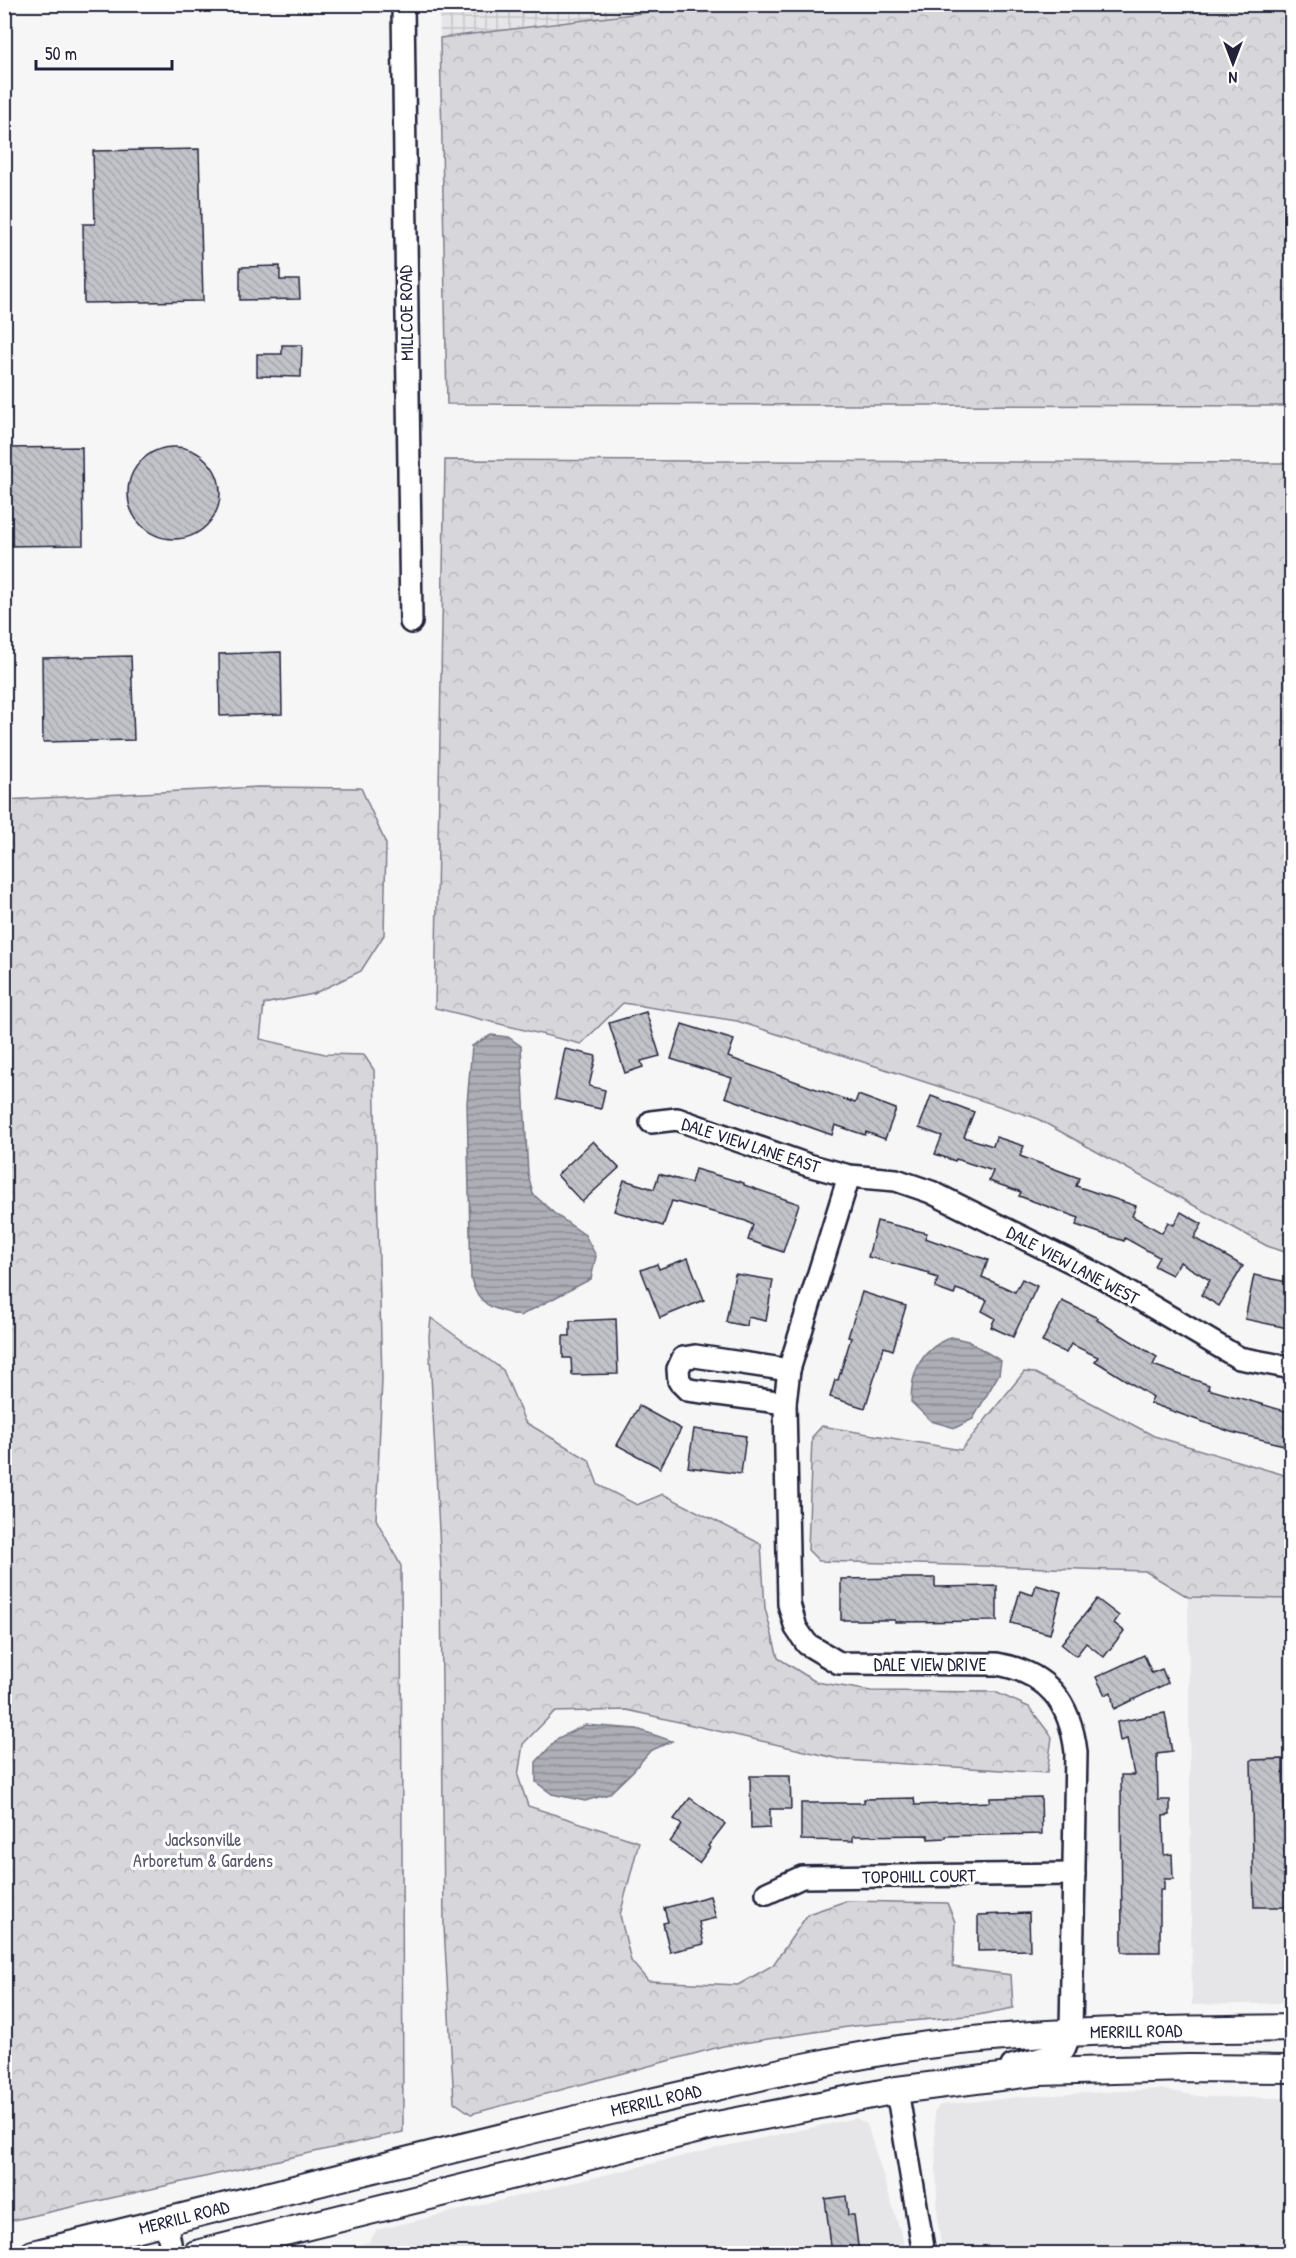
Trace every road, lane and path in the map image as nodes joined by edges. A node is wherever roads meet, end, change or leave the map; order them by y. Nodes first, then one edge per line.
1 (403, 4) edge
2 (411, 622) dead end
3 (651, 1122) dead end
4 (849, 1176) junction
5 (1292, 1368) edge
6 (789, 1370) junction
7 (785, 1403) junction
8 (1074, 1874) junction
9 (767, 1893) dead end
10 (1292, 2028) edge
11 (1071, 2032) junction
12 (1292, 2069) edge
13 (953, 2081) junction
14 (897, 2090) junction
15 (166, 2222) junction
16 (33, 2253) edge
17 (172, 2253) edge
18 (196, 2253) edge
19 (924, 2253) edge

1 - 2 street, MILLCOE ROAD
3 - 4 street, DALE VIEW LANE EAST
4 - 5 street, DALE VIEW LANE WEST
4 - 6 street, DALE VIEW DRIVE
6 - 7 street, DALE VIEW DRIVE
6 - 7 street
7 - 8 street, DALE VIEW DRIVE
8 - 9 street, TOPOHILL COURT
8 - 11 street, DALE VIEW DRIVE
10 - 11 main road, MERRILL ROAD
11 - 13 street
11 - 15 main road, MERRILL ROAD
12 - 13 main road, MERRILL ROAD
13 - 14 main road, MERRILL ROAD
14 - 18 main road, MERRILL ROAD
14 - 19 street
15 - 16 main road, MERRILL ROAD
15 - 17 street

